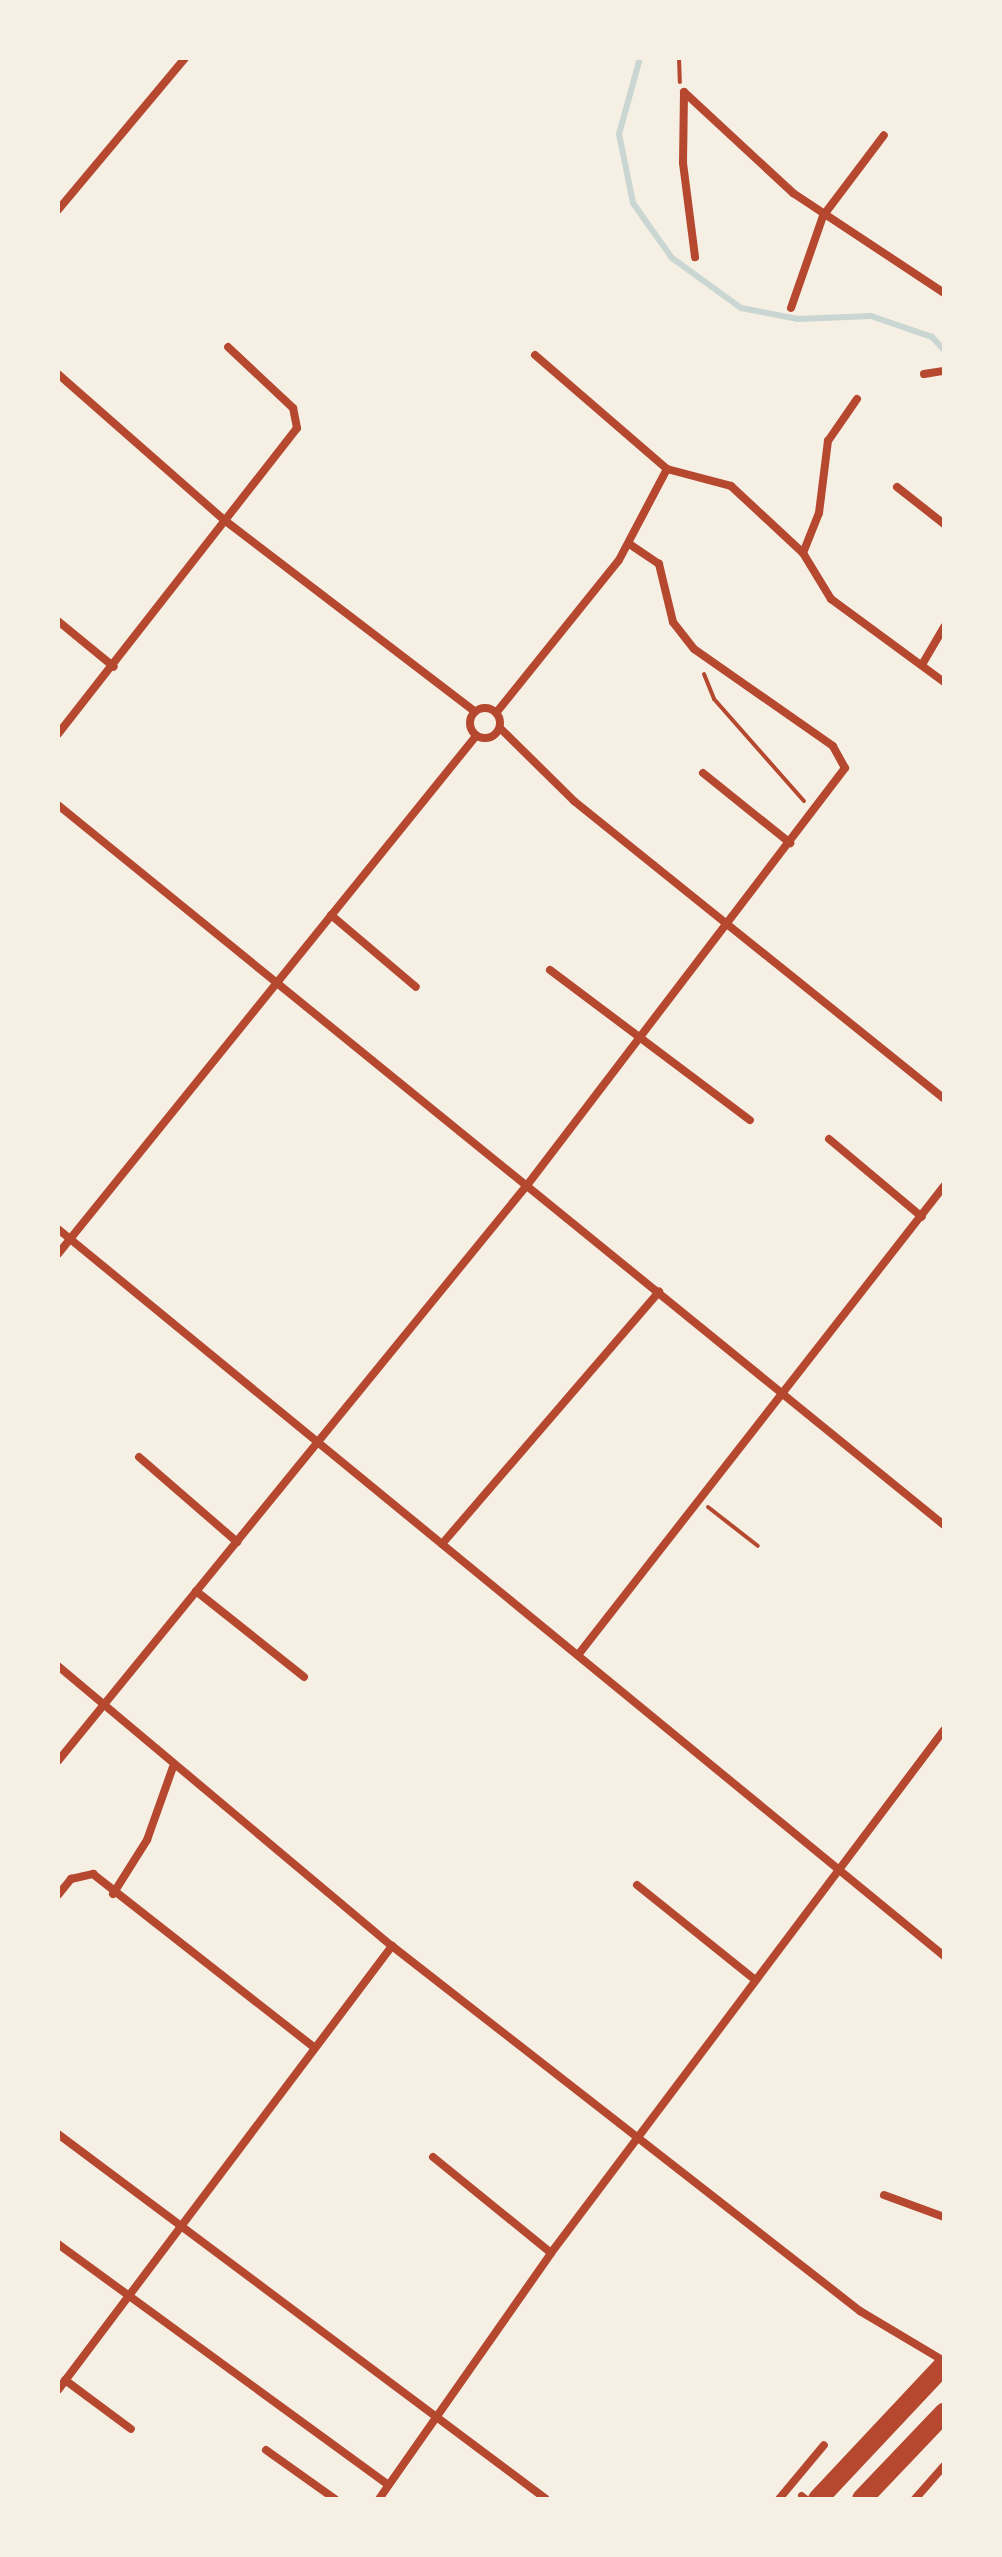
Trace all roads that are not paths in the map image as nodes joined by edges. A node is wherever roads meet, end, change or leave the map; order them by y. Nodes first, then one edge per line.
1 (185, 58) edge
2 (884, 135) dead end
3 (58, 210) edge
4 (823, 216) junction
5 (695, 257) dead end
6 (944, 293) edge
7 (791, 308) dead end
8 (228, 347) dead end
9 (535, 355) dead end
10 (944, 371) edge
11 (58, 374) edge
12 (924, 374) dead end
13 (857, 399) dead end
14 (667, 469) junction
15 (897, 487) dead end
16 (223, 519) junction
17 (944, 524) edge
18 (629, 544) junction
19 (803, 553) junction
20 (58, 621) edge
21 (944, 627) edge
22 (923, 663) junction
23 (114, 667) junction
24 (944, 682) edge
25 (475, 712) junction
26 (496, 713) junction
27 (500, 728) junction
28 (58, 734) edge
29 (476, 736) junction
30 (703, 773) dead end
31 (58, 805) edge
32 (790, 843) junction
33 (331, 915) junction
34 (730, 921) junction
35 (550, 970) dead end
36 (279, 982) junction
37 (416, 987) dead end
38 (641, 1036) junction
39 (944, 1098) edge
40 (750, 1120) dead end
41 (829, 1139) dead end
42 (528, 1184) junction
43 (944, 1186) edge
44 (922, 1217) junction
45 (58, 1229) edge
46 (70, 1239) junction
47 (58, 1254) edge
48 (659, 1292) junction
49 (784, 1394) junction
50 (318, 1442) junction
51 (139, 1457) dead end
52 (944, 1525) edge
53 (237, 1542) junction
54 (442, 1544) junction
55 (196, 1591) junction
56 (578, 1655) junction
57 (58, 1666) edge
58 (304, 1677) dead end
59 (103, 1706) junction
60 (944, 1730) edge
61 (58, 1761) edge
62 (173, 1767) junction
63 (839, 1870) junction
64 (637, 1885) dead end
65 (113, 1894) junction
66 (58, 1895) edge
67 (392, 1946) junction
68 (944, 1956) edge
69 (754, 1979) junction
70 (315, 2048) junction
71 (58, 2134) edge
72 (638, 2137) junction
73 (433, 2157) dead end
74 (884, 2195) dead end
75 (944, 2217) edge
76 (180, 2224) junction
77 (58, 2244) edge
78 (551, 2253) junction
79 (124, 2294) junction
80 (944, 2363) edge
81 (65, 2380) junction
82 (58, 2390) edge
83 (944, 2413) edge
84 (438, 2419) junction
85 (131, 2429) dead end
86 (824, 2445) dead end
87 (266, 2450) dead end
88 (944, 2466) edge
89 (389, 2485) junction
90 (808, 2498) edge
91 (335, 2499) edge
92 (379, 2499) edge
93 (546, 2499) edge
94 (779, 2499) edge
95 (862, 2499) edge
96 (915, 2499) edge

1 - 3 street
2 - 4 street
4 - 5 street
4 - 6 street
4 - 7 street
8 - 16 street
9 - 14 street
10 - 12 street
11 - 16 street
13 - 19 street
14 - 18 street
14 - 19 street
15 - 17 street
16 - 23 street
16 - 25 street
18 - 26 street
18 - 32 street
19 - 22 street
20 - 23 street
21 - 22 street
22 - 24 street
23 - 28 street
25 - 26 street
25 - 29 street
26 - 27 street
27 - 29 street
27 - 34 street
29 - 33 street
30 - 32 street
31 - 36 street
32 - 34 street
33 - 36 street
33 - 37 street
34 - 38 street
34 - 39 street
35 - 38 street
36 - 42 street
36 - 46 street
38 - 40 street
38 - 42 street
41 - 44 street
42 - 48 street
42 - 50 street
43 - 44 street
44 - 49 street
45 - 46 street
46 - 47 street
46 - 50 street
48 - 49 street
48 - 54 street
49 - 52 street
49 - 56 street
50 - 53 street
50 - 54 street
51 - 53 street
53 - 55 street
54 - 56 street
55 - 58 street
55 - 59 street
56 - 63 street
57 - 59 street
59 - 61 street
59 - 62 street
60 - 63 street
62 - 65 street
62 - 67 street
63 - 68 street
63 - 69 street
64 - 69 street
65 - 66 street
65 - 70 street
67 - 70 street
67 - 72 street
69 - 72 street
70 - 76 street
71 - 76 street
72 - 78 street
72 - 80 street
73 - 78 street
74 - 75 street
76 - 79 street
76 - 84 street
77 - 79 street
78 - 84 street
79 - 81 street
79 - 89 street
80 - 90 main road
81 - 82 street
81 - 85 street
83 - 95 main road
84 - 89 street
84 - 93 street
86 - 94 street
87 - 91 street
88 - 96 street
89 - 92 street

